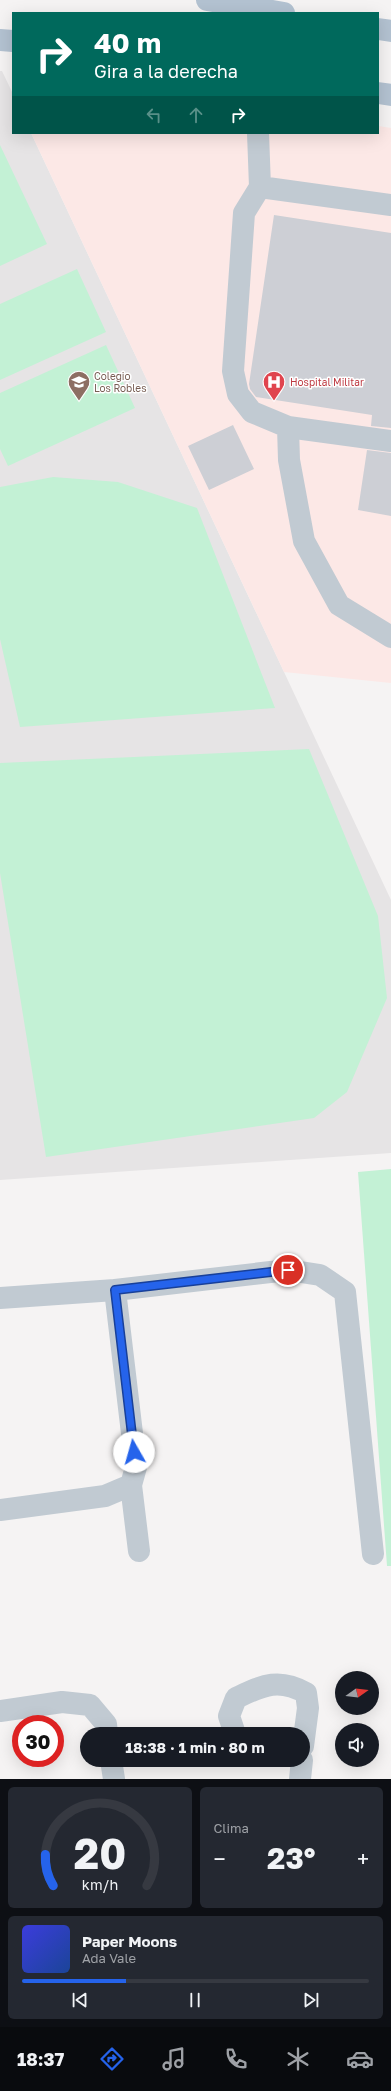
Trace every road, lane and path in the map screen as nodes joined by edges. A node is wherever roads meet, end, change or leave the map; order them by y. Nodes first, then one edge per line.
1 (207, 0) edge
2 (278, 12) edge
3 (379, 29) edge
4 (391, 31) edge
5 (0, 40) edge
6 (12, 41) edge
7 (379, 93) edge
8 (391, 95) edge
9 (258, 134) edge
10 (260, 187) junction
11 (391, 206) edge
12 (288, 427) junction
13 (391, 442) edge
14 (391, 636) edge
15 (115, 1290) junction
16 (0, 1298) edge
17 (131, 1485) junction
18 (0, 1510) edge
19 (139, 1551) dead end
20 (373, 1554) dead end
21 (0, 1711) edge
22 (106, 1727) edge
23 (232, 1727) edge
24 (306, 1727) edge
25 (112, 1767) edge
26 (301, 1767) edge
27 (114, 1779) edge
28 (300, 1779) edge

1 - 2 main road
3 - 4 main road
5 - 6 main road
7 - 8 main road
9 - 10 street
10 - 11 street
10 - 12 street
12 - 13 street
12 - 14 street
15 - 16 street
15 - 17 street
15 - 20 street
17 - 18 street
17 - 19 street
21 - 22 street
23 - 24 street
25 - 27 street
26 - 28 street

